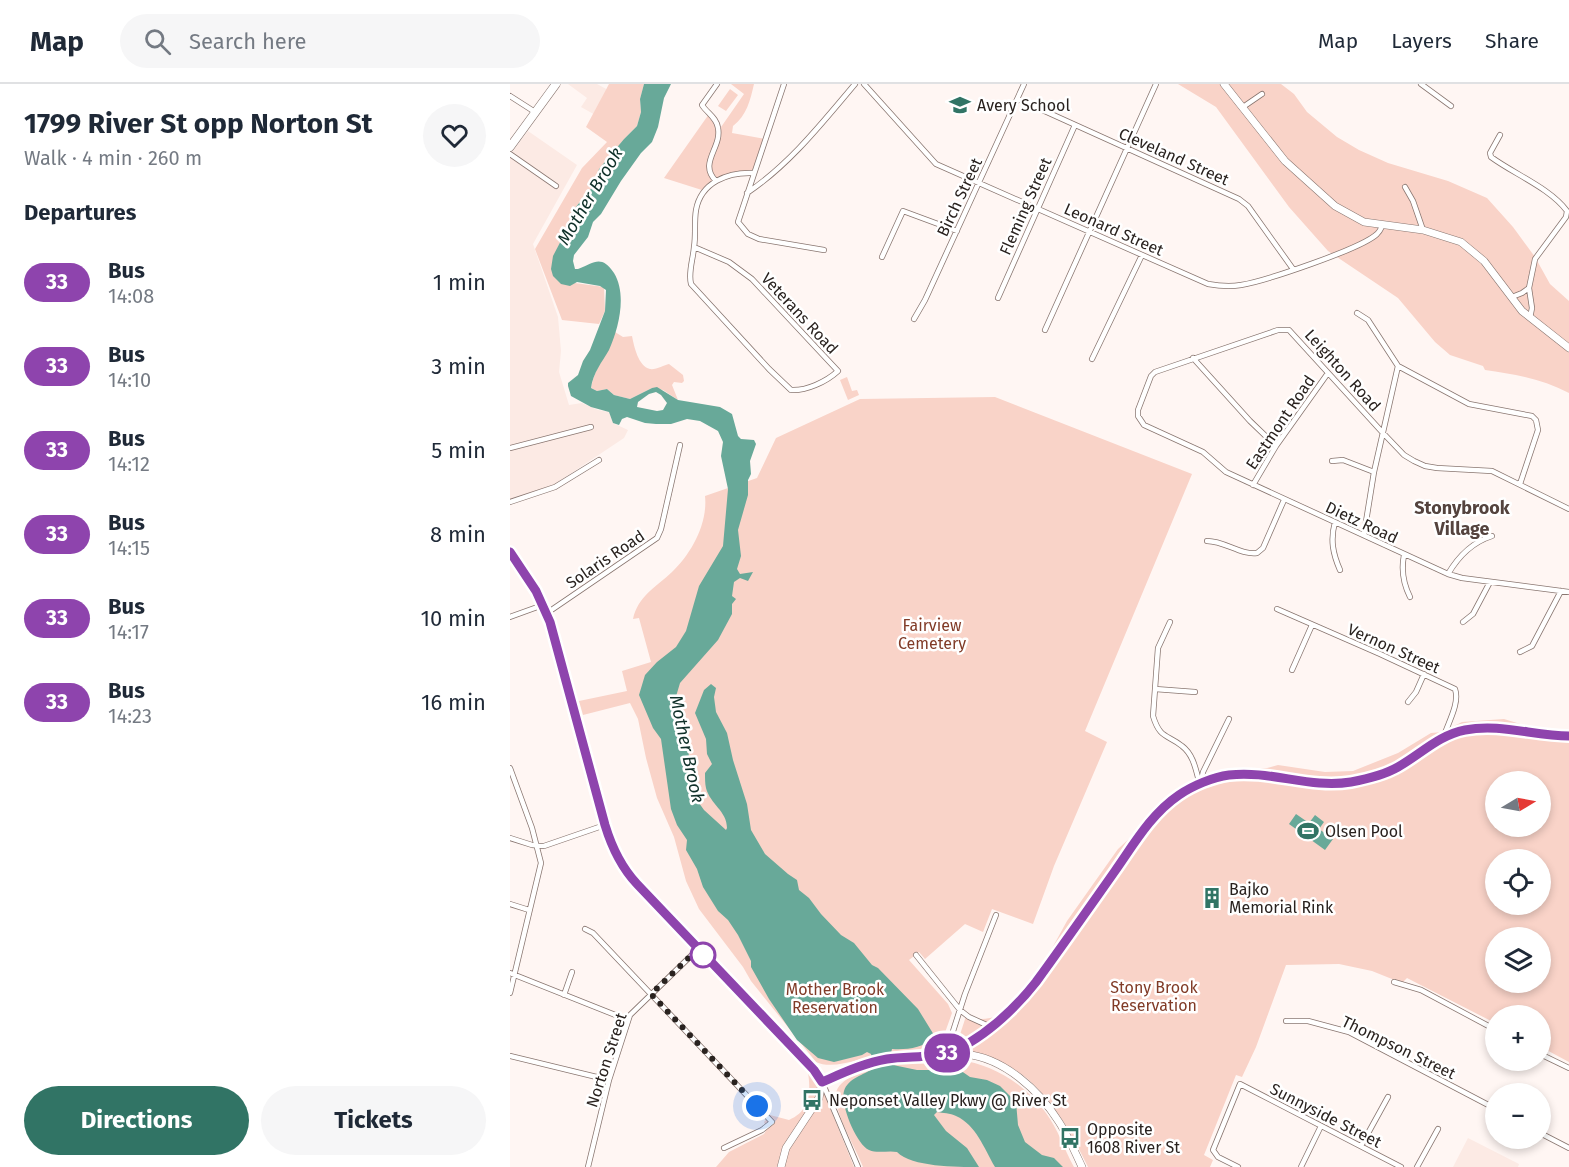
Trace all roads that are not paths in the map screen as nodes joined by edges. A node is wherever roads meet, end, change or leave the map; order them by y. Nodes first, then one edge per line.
1 (556, 84) edge
2 (717, 84) edge
3 (784, 84) edge
4 (855, 84) edge
5 (864, 84) edge
6 (1024, 84) edge
7 (1156, 84) edge
8 (1224, 84) edge
9 (1421, 84) edge
10 (1262, 94) dead end
11 (510, 96) edge
12 (1018, 99) junction
13 (1451, 106) dead end
14 (1243, 107) junction
15 (535, 112) junction
16 (1075, 125) junction
17 (1500, 135) dead end
18 (510, 147) edge
19 (1126, 148) junction
20 (510, 154) edge
21 (753, 172) junction
22 (716, 181) junction
23 (980, 182) junction
24 (556, 186) dead end
25 (1405, 187) dead end
26 (747, 193) junction
27 (1037, 207) junction
28 (1382, 226) junction
29 (1089, 230) junction
30 (1423, 230) junction
31 (957, 231) junction
32 (694, 247) junction
33 (824, 250) dead end
34 (1142, 255) junction
35 (882, 257) dead end
36 (1293, 269) junction
37 (1529, 288) junction
38 (1511, 297) junction
39 (998, 298) dead end
40 (1357, 313) dead end
41 (1530, 318) junction
42 (914, 319) dead end
43 (1045, 330) dead end
44 (1569, 348) edge
45 (1092, 358) dead end
46 (1193, 358) junction
47 (1398, 366) junction
48 (1328, 373) junction
49 (591, 427) dead end
50 (1383, 433) junction
51 (680, 445) dead end
52 (1276, 446) junction
53 (510, 448) edge
54 (598, 460) dead end
55 (1332, 461) dead end
56 (1374, 472) junction
57 (1520, 483) junction
58 (1253, 484) junction
59 (1284, 500) junction
60 (510, 502) edge
61 (1569, 509) edge
62 (1335, 522) junction
63 (1364, 534) junction
64 (1492, 536) dead end
65 (1207, 541) dead end
66 (510, 552) edge
67 (1404, 555) junction
68 (1340, 570) dead end
69 (1448, 574) junction
70 (1490, 582) junction
71 (1561, 591) junction
72 (1569, 592) edge
73 (1410, 597) dead end
74 (543, 605) junction
75 (1277, 609) dead end
76 (547, 613) junction
77 (510, 617) edge
78 (1170, 622) dead end
79 (1463, 622) dead end
80 (1312, 625) junction
81 (1521, 652) dead end
82 (1292, 670) dead end
83 (1424, 674) junction
84 (1155, 689) junction
85 (1195, 692) dead end
86 (1408, 702) dead end
87 (1229, 719) dead end
88 (1444, 736) junction
89 (1569, 736) edge
90 (510, 768) edge
91 (1200, 785) junction
92 (605, 825) junction
93 (510, 838) edge
94 (537, 846) junction
95 (510, 904) edge
96 (529, 910) junction
97 (996, 915) dead end
98 (585, 929) dead end
99 (698, 949) junction
100 (916, 955) dead end
101 (572, 972) dead end
102 (512, 974) edge
103 (1394, 982) dead end
104 (510, 993) edge
105 (651, 994) junction
106 (564, 995) junction
107 (960, 1010) junction
108 (628, 1020) junction
109 (1286, 1021) dead end
110 (1485, 1024) edge
111 (991, 1027) junction
112 (980, 1036) junction
113 (946, 1054) junction
114 (966, 1054) junction
115 (510, 1056) edge
116 (1551, 1059) edge
117 (1569, 1068) edge
118 (609, 1080) junction
119 (822, 1082) junction
120 (1388, 1097) dead end
121 (1485, 1103) edge
122 (1321, 1126) junction
123 (1438, 1129) dead end
124 (1551, 1139) edge
125 (1361, 1146) junction
126 (724, 1148) dead end
127 (1569, 1148) edge
128 (588, 1167) edge
129 (781, 1167) edge
130 (858, 1167) edge
131 (1082, 1167) edge
132 (1238, 1167) edge
133 (1301, 1167) edge
134 (1401, 1167) edge
135 (1417, 1167) edge

1 - 15 main road
2 - 22 street
3 - 21 street
4 - 26 street
5 - 23 street, Leonard Street
6 - 12 street, Birch Street
7 - 19 street
8 - 14 main road
9 - 13 street
10 - 14 street
11 - 15 street
12 - 16 street, Cleveland Street
12 - 23 street, Birch Street
14 - 28 main road
15 - 18 main road
16 - 19 street, Cleveland Street
16 - 27 street, Fleming Street
17 - 37 street
19 - 29 street
19 - 36 street, Cleveland Street
20 - 24 street
21 - 22 street
21 - 26 street
22 - 32 street, Veterans Road
23 - 27 street, Leonard Street
23 - 31 street, Birch Street
25 - 30 street
26 - 33 street
27 - 29 street, Leonard Street
27 - 39 street, Fleming Street
28 - 30 main road
28 - 36 street, Leonard Street
29 - 34 street, Leonard Street
29 - 43 street
30 - 38 main road
31 - 35 street
31 - 42 street, Birch Street
32 - 32 street, Veterans Road
34 - 36 street, Leonard Street
34 - 45 street
37 - 38 street
37 - 41 street
38 - 41 main road
40 - 47 street
41 - 44 main road
46 - 48 street, Leighton Road
46 - 52 street
46 - 58 street, Leighton Road
47 - 50 street
47 - 57 street
48 - 50 street, Leighton Road
48 - 52 street, Eastmont Road
49 - 53 street
50 - 56 street
50 - 57 street, Leighton Road
51 - 76 street, Solaris Road
52 - 58 street, Eastmont Road
54 - 60 street
55 - 56 street
56 - 63 street
57 - 61 street, Leighton Road
58 - 59 street, Dietz Road
59 - 62 street, Dietz Road
59 - 65 street
62 - 63 street, Dietz Road
62 - 68 street
63 - 67 street, Dietz Road
64 - 69 street
66 - 74 main road
67 - 69 street, Dietz Road
67 - 73 street
69 - 70 street, Dietz Road
70 - 71 street, Dietz Road
70 - 79 street
71 - 72 street, Dietz Road
71 - 81 street
74 - 76 main road
74 - 77 street
75 - 80 street, Vernon Street
76 - 92 main road
78 - 84 street
80 - 82 street
80 - 83 street, Vernon Street
83 - 86 street
83 - 88 street, Vernon Street
84 - 85 street
84 - 91 street
87 - 91 street
88 - 89 main road
88 - 91 main road
90 - 94 street
91 - 111 main road
92 - 94 street
92 - 99 main road
93 - 94 street
94 - 96 street
95 - 96 street
96 - 102 street
97 - 107 street
98 - 105 street
99 - 105 street, Norton Street
99 - 119 main road
100 - 107 street
101 - 106 street
102 - 104 street
102 - 106 street
103 - 110 street
105 - 108 street, Norton Street
105 - 126 street
106 - 108 street
107 - 111 street
107 - 113 street
108 - 118 street, Norton Street
109 - 121 street, Thompson Street
111 - 112 main road
112 - 113 main road
112 - 114 main road
113 - 114 main road
113 - 119 main road
114 - 131 main road
115 - 118 street
116 - 117 street
118 - 128 street, Norton Street
119 - 129 main road
119 - 130 street
120 - 125 street
122 - 125 street, Sunnyside Street
122 - 132 street, Sunnyside Street
122 - 133 street
123 - 135 street
124 - 127 street
125 - 134 street, Sunnyside Street

